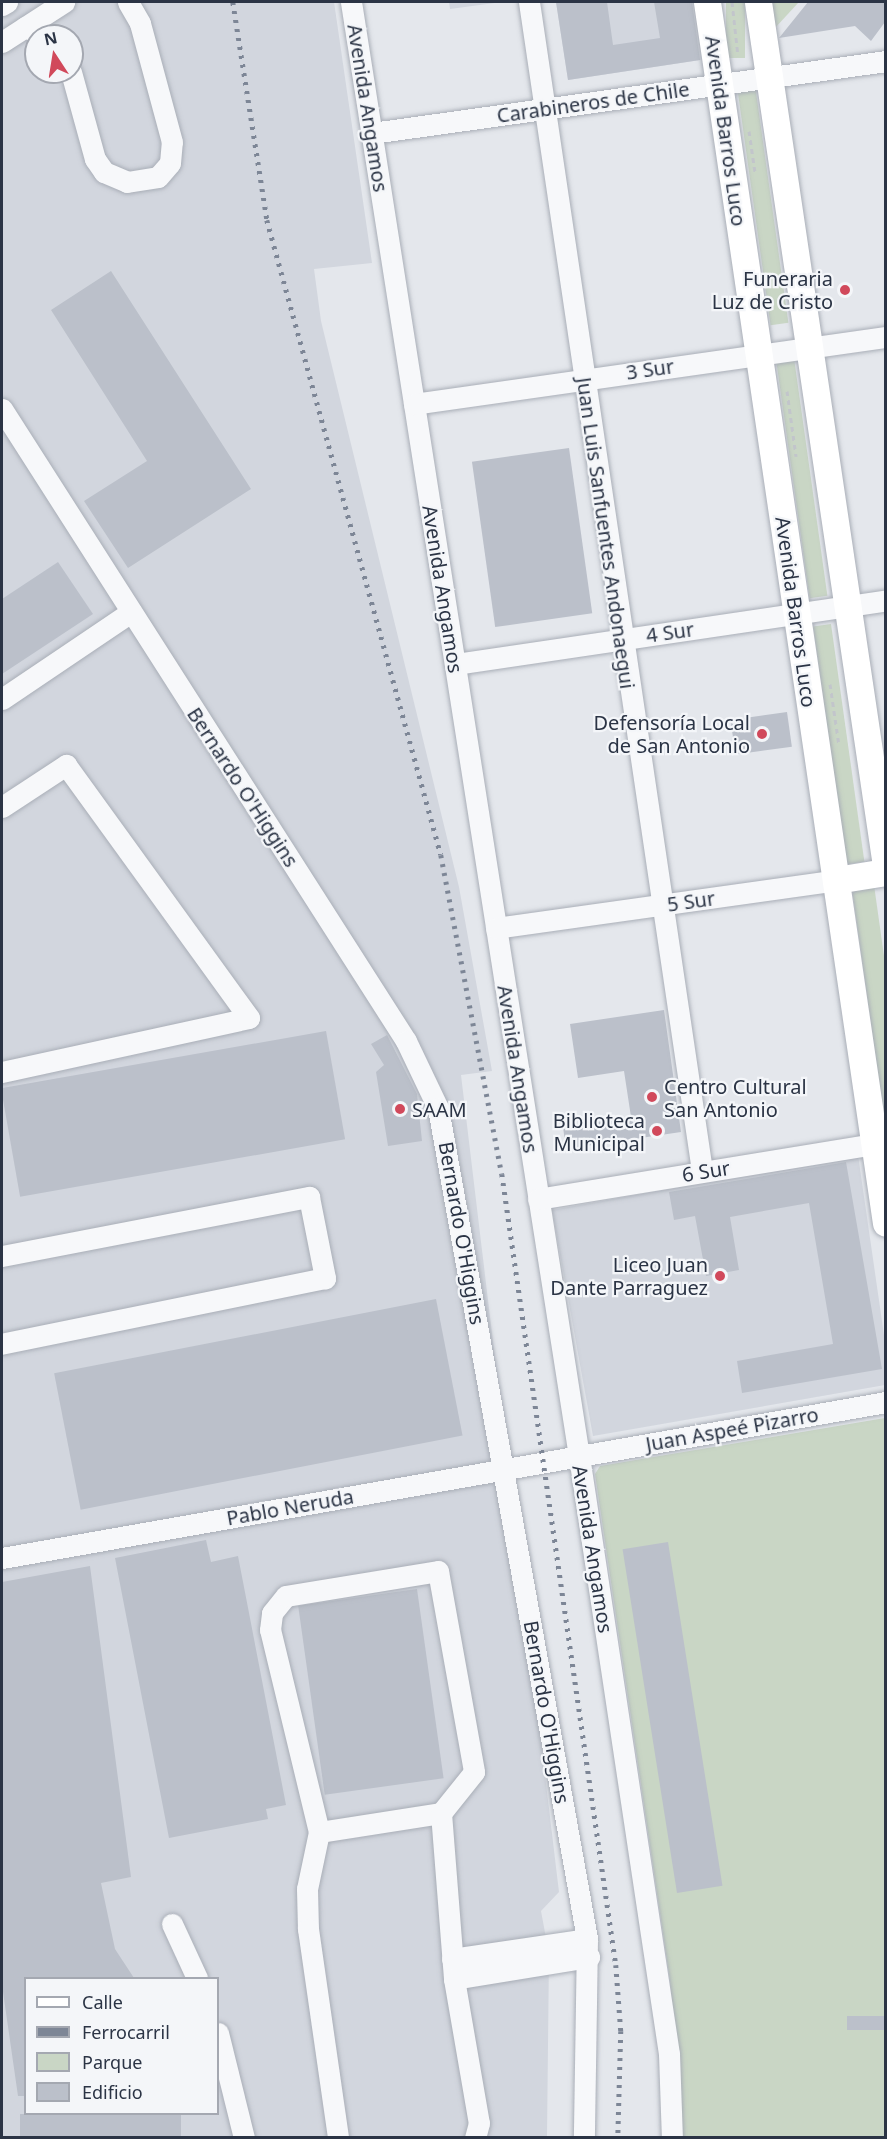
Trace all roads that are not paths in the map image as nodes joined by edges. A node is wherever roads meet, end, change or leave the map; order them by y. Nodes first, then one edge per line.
1 (7, 2) edge
2 (64, 2) edge
3 (128, 2) edge
4 (351, 2) edge
5 (529, 2) edge
6 (707, 2) edge
7 (758, 2) edge
8 (2, 5) edge
9 (30, 24) edge
10 (24, 28) edge
11 (2, 42) edge
12 (885, 61) edge
13 (769, 77) junction
14 (74, 84) edge
15 (719, 84) junction
16 (545, 108) junction
17 (372, 133) junction
18 (885, 337) edge
19 (809, 347) junction
20 (759, 354) junction
21 (584, 378) junction
22 (414, 404) junction
23 (2, 410) edge
24 (885, 600) edge
25 (847, 606) junction
26 (131, 612) junction
27 (796, 613) junction
28 (621, 640) junction
29 (455, 664) junction
30 (2, 699) edge
31 (2, 807) edge
32 (885, 866) edge
33 (885, 872) edge
34 (836, 880) junction
35 (661, 905) junction
36 (496, 928) junction
37 (2, 1072) edge
38 (874, 1144) junction
39 (702, 1172) junction
40 (538, 1199) junction
41 (885, 1223) edge
42 (2, 1256) edge
43 (2, 1344) edge
44 (885, 1402) edge
45 (579, 1456) junction
46 (503, 1469) junction
47 (2, 1558) edge
48 (441, 1813) junction
49 (319, 1832) junction
50 (172, 1924) dead end
51 (588, 1948) junction
52 (453, 1969) junction
53 (197, 1977) edge
54 (219, 2037) edge
55 (244, 2138) edge
56 (338, 2138) edge
57 (474, 2138) edge
58 (584, 2138) edge
59 (672, 2138) edge

1 - 8 street
2 - 9 street
3 - 14 street
4 - 17 street, Avenida Angamos
5 - 16 street, Juan Luis Sanfuentes Andonaegui
6 - 15 main road, Avenida Barros Luco
7 - 13 main road
10 - 11 street
12 - 13 street, Carabineros de Chile
13 - 15 street, Carabineros de Chile
13 - 19 main road
15 - 16 street, Carabineros de Chile
15 - 20 main road, Avenida Barros Luco
16 - 17 street, Carabineros de Chile
16 - 21 street, Juan Luis Sanfuentes Andonaegui
17 - 22 street, Avenida Angamos
18 - 19 street, 3 Sur
19 - 20 street, 3 Sur
19 - 25 main road
20 - 21 street, 3 Sur
20 - 27 main road, Avenida Barros Luco
21 - 22 street, 3 Sur
21 - 28 street, Juan Luis Sanfuentes Andonaegui
22 - 29 street, Avenida Angamos
23 - 26 street, Bernardo O'Higgins
24 - 25 street, 4 Sur
25 - 27 street, 4 Sur
25 - 32 main road
26 - 30 street
26 - 46 street, Bernardo O'Higgins
27 - 28 street, 4 Sur
27 - 34 main road, Avenida Barros Luco
28 - 29 street, 4 Sur
28 - 35 street, Juan Luis Sanfuentes Andonaegui
29 - 36 street, Avenida Angamos
31 - 37 street
33 - 34 main road, 5 Sur
34 - 35 street, 5 Sur
34 - 38 main road, Avenida Barros Luco
35 - 36 street, 5 Sur
35 - 39 street, Juan Luis Sanfuentes Andonaegui
36 - 40 street, Avenida Angamos
38 - 39 street, 6 Sur
38 - 41 main road, Avenida Barros Luco
39 - 40 street, 6 Sur
40 - 45 street, Avenida Angamos
42 - 43 street
44 - 45 street, Juan Aspeé Pizarro
45 - 46 street, Pablo Neruda
45 - 59 street, Avenida Angamos
46 - 47 street, Pablo Neruda
46 - 51 street, Bernardo O'Higgins
48 - 49 street
48 - 49 street
48 - 52 street
49 - 56 street
50 - 53 street
51 - 52 street
51 - 58 street, Bernardo O'Higgins
52 - 57 street
54 - 55 street

